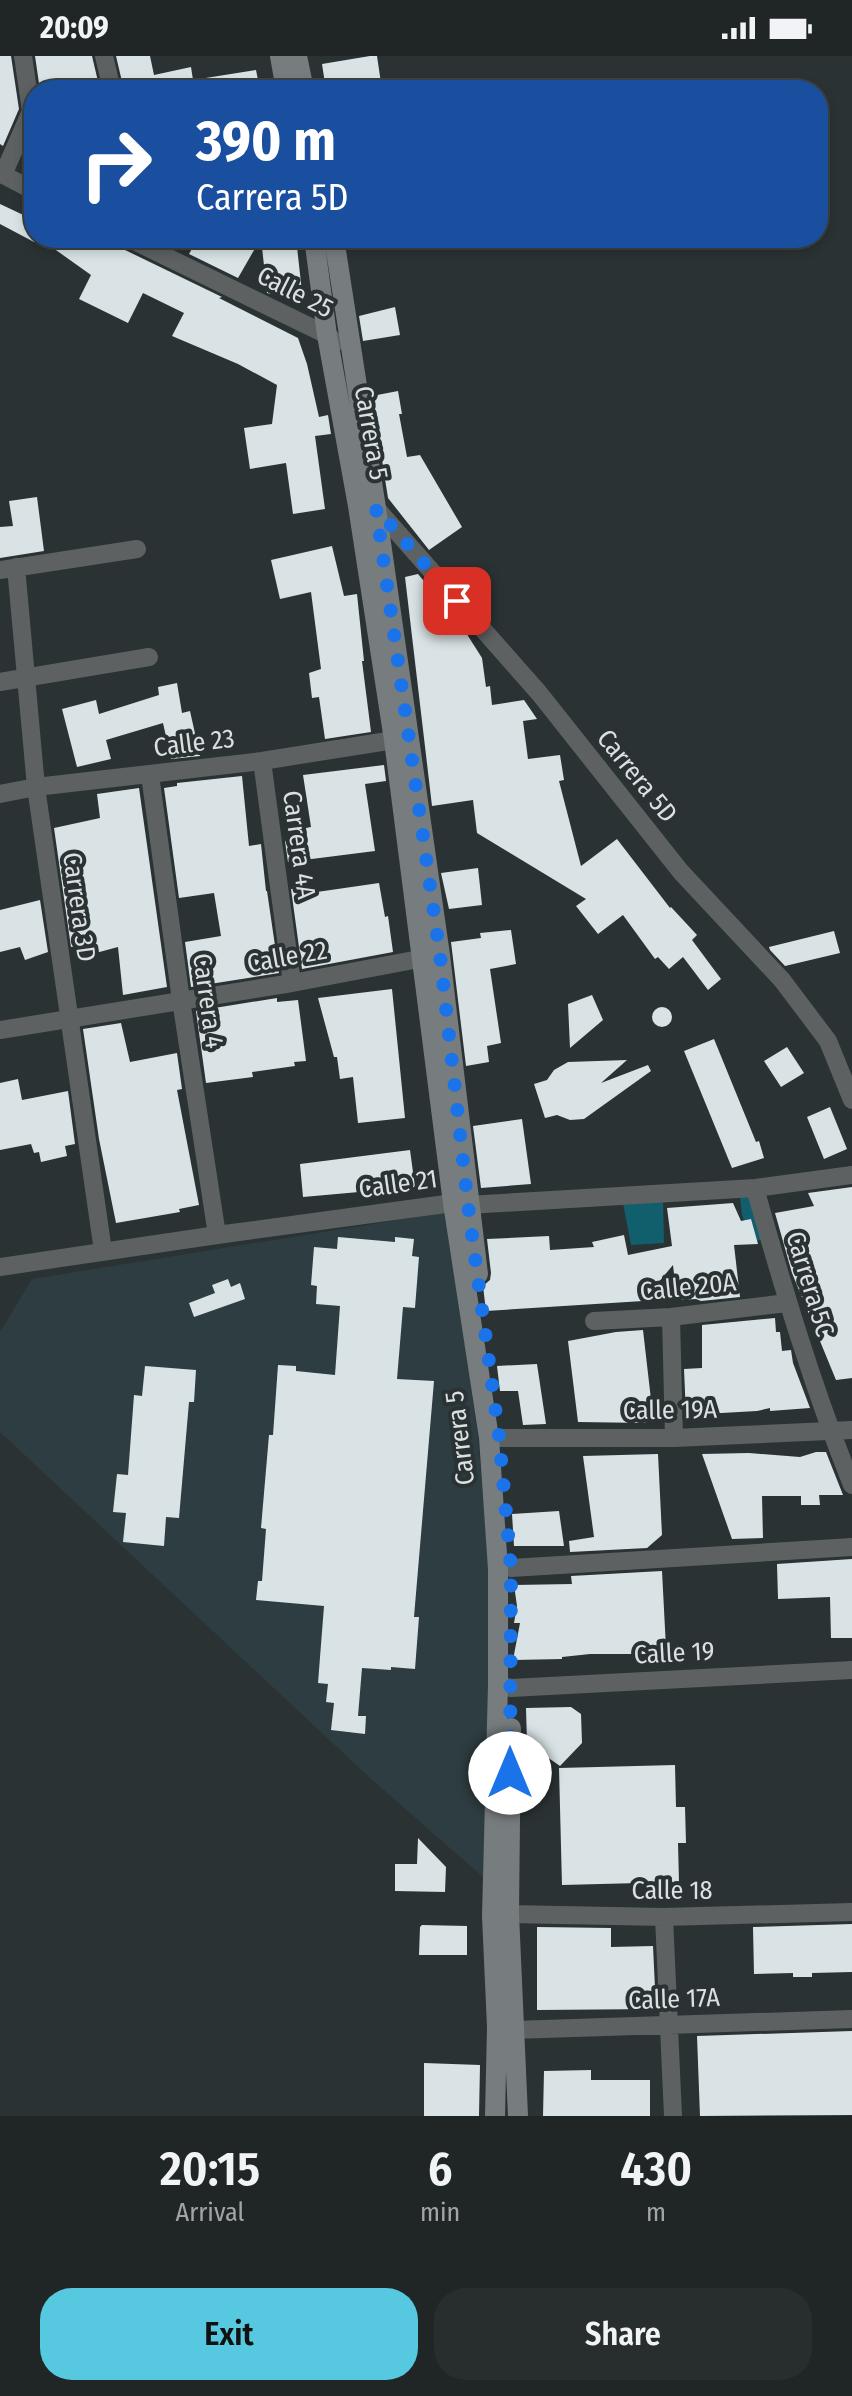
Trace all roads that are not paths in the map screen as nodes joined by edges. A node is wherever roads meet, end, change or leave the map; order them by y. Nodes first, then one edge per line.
1 (23, 56) edge
2 (104, 56) edge
3 (280, 56) edge
4 (297, 56) edge
5 (26, 80) edge
6 (110, 80) edge
7 (284, 80) edge
8 (302, 80) edge
9 (24, 126) edge
10 (2, 174) edge
11 (24, 186) edge
12 (149, 248) edge
13 (315, 248) edge
14 (336, 248) edge
15 (327, 335) junction
16 (352, 353) junction
17 (367, 507) junction
18 (137, 549) dead end
19 (8, 569) edge
20 (149, 657) dead end
21 (27, 677) junction
22 (0, 682) edge
23 (394, 740) junction
24 (262, 761) junction
25 (150, 775) junction
26 (36, 787) junction
27 (0, 794) edge
28 (431, 957) junction
29 (292, 983) junction
30 (181, 1000) junction
31 (69, 1021) junction
32 (0, 1030) edge
33 (852, 1100) edge
34 (852, 1175) edge
35 (755, 1188) junction
36 (461, 1204) junction
37 (217, 1235) junction
38 (103, 1251) junction
39 (0, 1267) edge
40 (787, 1303) junction
41 (671, 1317) junction
42 (594, 1321) dead end
43 (852, 1430) edge
44 (830, 1431) junction
45 (494, 1437) junction
46 (674, 1438) junction
47 (852, 1485) edge
48 (852, 1547) edge
49 (511, 1568) junction
50 (852, 1670) edge
51 (505, 1687) junction
52 (852, 1912) edge
53 (501, 1915) junction
54 (664, 1917) junction
55 (852, 2019) edge
56 (669, 2025) junction
57 (505, 2028) junction
58 (495, 2116) edge
59 (518, 2116) edge
60 (673, 2116) edge

1 - 5 street
2 - 6 street
3 - 7 street
4 - 8 street
9 - 10 street
10 - 11 street
12 - 15 street, Calle 25
13 - 15 street, Carrera 5
14 - 16 street, Carrera 5
15 - 16 street, Calle 25
15 - 17 street, Carrera 5
16 - 17 street, Carrera 5
17 - 23 street, Carrera 5
17 - 28 street, Carrera 5
17 - 33 street, Carrera 5D
18 - 19 street
19 - 21 street, Carrera 3D
20 - 21 street
21 - 22 street
21 - 26 street, Carrera 3D
23 - 24 street, Calle 23
23 - 28 street, Carrera 5
24 - 25 street, Calle 23
24 - 29 street, Carrera 4A
25 - 26 street, Calle 23
25 - 30 street, Carrera 4
26 - 27 street, Calle 23
26 - 31 street, Carrera 3D
28 - 29 street, Calle 22
28 - 36 street, Carrera 5
29 - 30 street, Calle 22
30 - 31 street, Calle 22
30 - 37 street, Carrera 4
31 - 32 street, Calle 22
31 - 38 street, Carrera 3D
34 - 35 street, Calle 21
35 - 36 street, Calle 21
35 - 40 street, Carrera 5C
36 - 37 street, Calle 21
36 - 45 street, Carrera 5
37 - 38 street, Calle 21
38 - 39 street, Calle 21
40 - 41 street, Calle 20A
40 - 44 street, Carrera 5C
41 - 42 street, Calle 20A
41 - 46 street
43 - 44 street, Calle 19A
44 - 46 street, Calle 19A
44 - 47 street, Carrera 5C
45 - 46 street, Calle 19A
45 - 49 street, Carrera 5
45 - 51 street, Carrera 5
48 - 49 street
49 - 51 street, Carrera 5
50 - 51 street, Calle 19
51 - 53 street, Carrera 5
52 - 54 street, Calle 18
53 - 54 street, Calle 18
53 - 57 street, Carrera 5
54 - 56 street
55 - 56 street, Calle 17A
56 - 57 street, Calle 17A
56 - 60 street
57 - 58 street, Carrera 5
57 - 59 street, Carrera 5

